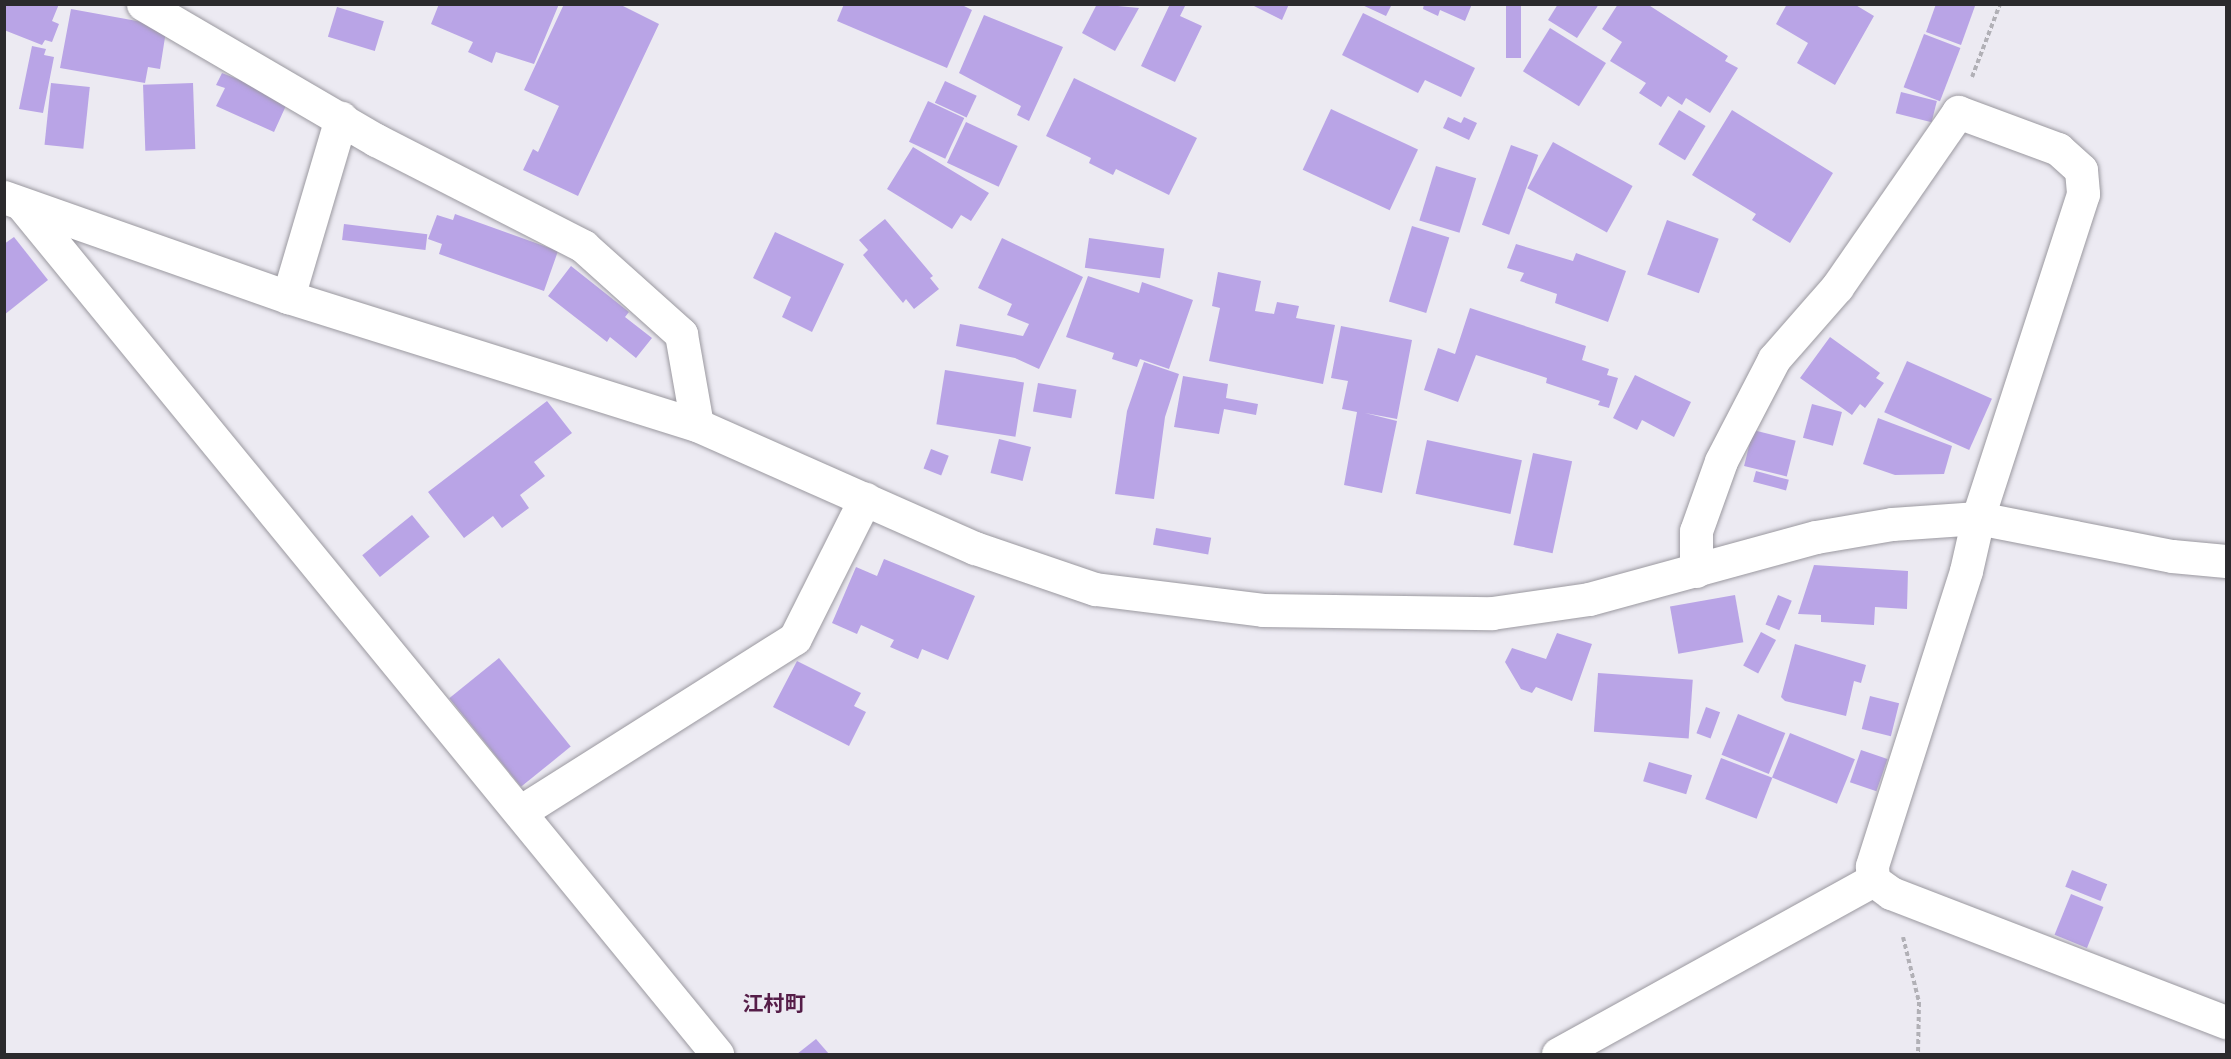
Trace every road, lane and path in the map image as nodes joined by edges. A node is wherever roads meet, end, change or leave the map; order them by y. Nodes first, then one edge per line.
1 (143, 4) edge
2 (2000, 4) edge
3 (1958, 112) junction
4 (341, 118) junction
5 (14, 201) edge
6 (288, 297) junction
7 (697, 425) junction
8 (865, 499) junction
9 (1978, 518) junction
10 (2226, 561) edge
11 (1696, 572) junction
12 (520, 812) junction
13 (1882, 886) junction
14 (2226, 1022) edge
15 (717, 1054) edge
16 (1558, 1054) edge
17 (1918, 1054) edge

1 - 4 street
2 - 3 path
3 - 9 street
3 - 11 street
4 - 6 street
4 - 7 street
5 - 6 street
5 - 12 street
6 - 7 street
7 - 8 street
8 - 11 street
8 - 12 street
9 - 10 street
9 - 11 street
9 - 13 street
12 - 15 street
13 - 14 street
13 - 16 street
13 - 17 path

